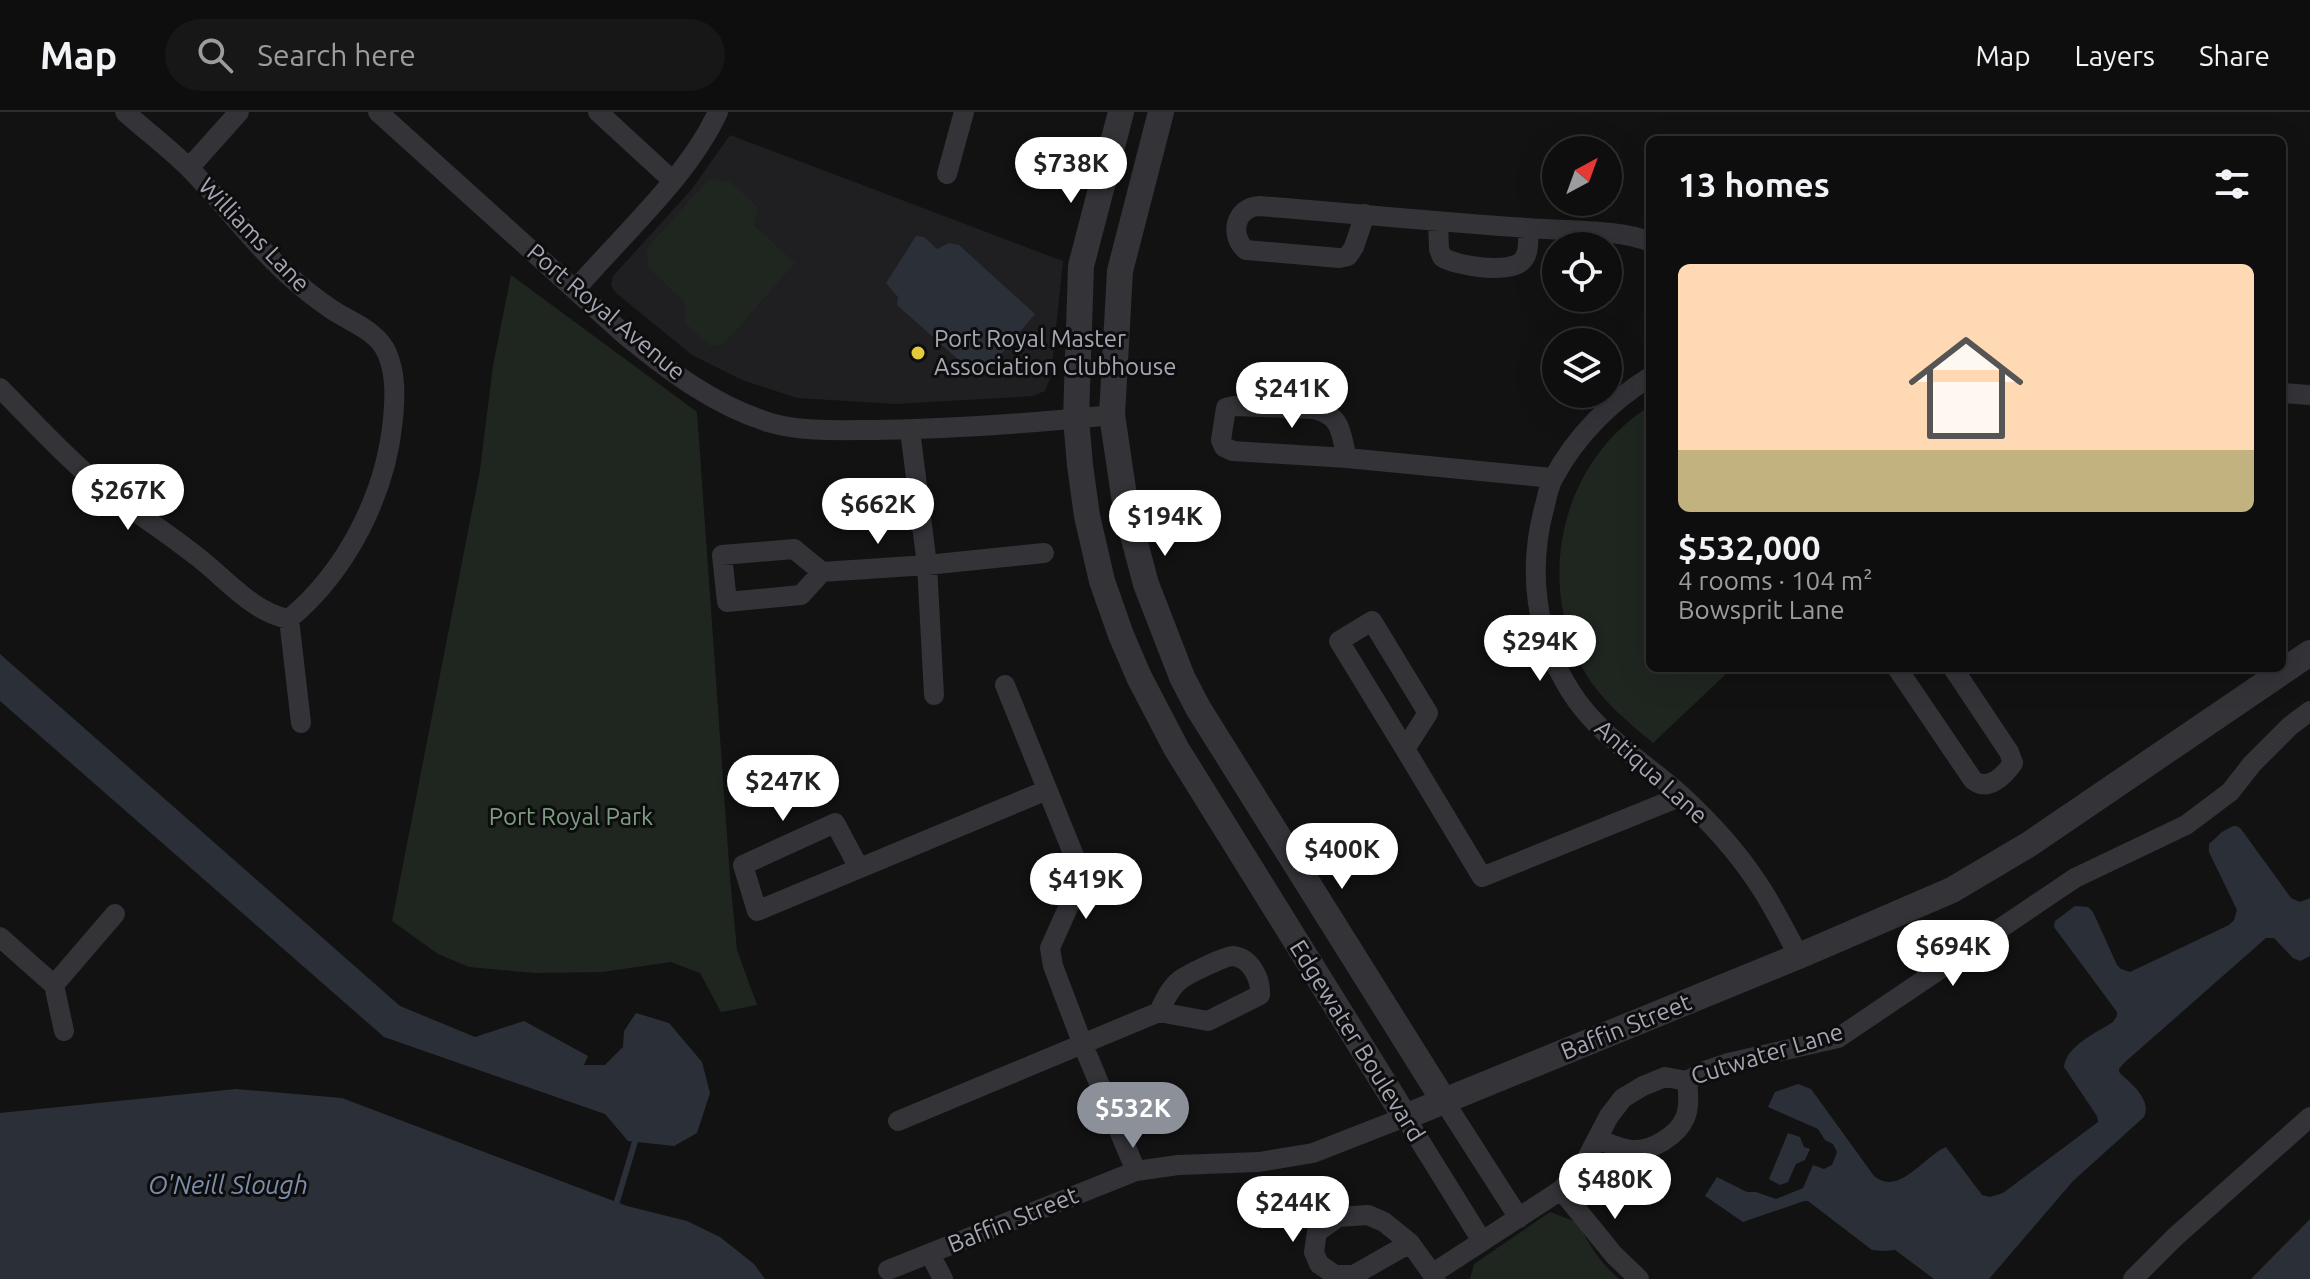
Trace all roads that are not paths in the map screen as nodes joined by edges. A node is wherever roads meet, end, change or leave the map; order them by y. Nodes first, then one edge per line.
1 (125, 112) edge
2 (239, 112) edge
3 (378, 112) edge
4 (598, 112) edge
5 (718, 112) edge
6 (964, 112) edge
7 (1121, 112) edge
8 (1161, 112) edge
9 (189, 168) junction
10 (947, 174) dead end
11 (673, 181) junction
12 (1365, 214) junction
13 (1438, 221) junction
14 (1528, 228) junction
15 (1646, 241) edge
16 (575, 290) junction
17 (1646, 380) edge
18 (0, 388) edge
19 (2286, 393) edge
20 (2310, 395) edge
21 (1112, 415) junction
22 (1076, 419) junction
23 (910, 430) junction
24 (1347, 458) junction
25 (1552, 478) junction
26 (1044, 553) dead end
27 (927, 565) junction
28 (822, 572) junction
29 (289, 619) junction
30 (2310, 653) edge
31 (2286, 669) edge
32 (1900, 672) edge
33 (1956, 672) edge
34 (2282, 672) edge
35 (1005, 685) dead end
36 (934, 695) dead end
37 (2310, 711) edge
38 (301, 723) dead end
39 (1405, 749) junction
40 (1047, 790) junction
41 (1682, 796) junction
42 (859, 868) junction
43 (115, 914) dead end
44 (0, 937) edge
45 (1799, 956) junction
46 (54, 985) junction
47 (1159, 1012) junction
48 (64, 1031) dead end
49 (1083, 1045) junction
50 (1687, 1081) junction
51 (1444, 1101) junction
52 (1405, 1117) junction
53 (2310, 1117) edge
54 (898, 1121) dead end
55 (1598, 1140) junction
56 (1136, 1171) junction
57 (1561, 1190) junction
58 (1519, 1218) junction
59 (1482, 1241) junction
60 (1410, 1243) dead end
61 (930, 1254) junction
62 (888, 1270) dead end
63 (1434, 1277) edge
64 (943, 1279) edge
65 (1639, 1279) edge
66 (2133, 1279) edge

1 - 9 street, Williams Lane
2 - 9 street, Williams Lane
3 - 16 street, Port Royal Avenue
4 - 11 street
5 - 11 street
6 - 10 street
7 - 22 street, Edgewater Boulevard
8 - 21 street, Edgewater Boulevard
9 - 29 street, Williams Lane
11 - 16 street
12 - 12 street
12 - 13 street
13 - 14 street
13 - 14 street
14 - 15 street
16 - 23 street, Port Royal Avenue
17 - 25 street, Antiqua Lane
18 - 29 street
19 - 20 street
21 - 22 street, Port Royal Avenue
21 - 51 street, Edgewater Boulevard
22 - 23 street, Port Royal Avenue
22 - 52 street, Edgewater Boulevard
23 - 27 street
24 - 24 street
24 - 25 street
25 - 41 street, Antiqua Lane
26 - 27 street
27 - 28 street
27 - 36 street
28 - 28 street
29 - 38 street
30 - 31 street, Baffin Street
32 - 33 street
34 - 45 street, Baffin Street
35 - 40 street
37 - 50 street, Cutwater Lane
39 - 39 street
39 - 41 street
40 - 42 street
40 - 49 street
41 - 45 street, Antiqua Lane
42 - 42 street
43 - 46 street
44 - 46 street
45 - 51 street, Baffin Street
46 - 48 street
47 - 47 street
47 - 49 street
49 - 54 street
49 - 56 street
50 - 55 street, Cutwater Lane
50 - 55 street
51 - 52 street, Baffin Street
51 - 58 street, Edgewater Boulevard
52 - 56 street, Baffin Street
52 - 59 street, Edgewater Boulevard
53 - 66 street
55 - 57 street, Cutwater Lane
56 - 61 street, Baffin Street
57 - 58 street, Cutwater Lane
57 - 65 street
58 - 59 street, Cutwater Lane
59 - 63 street, Cutwater Lane
60 - 63 street
61 - 62 street, Baffin Street
61 - 64 street

